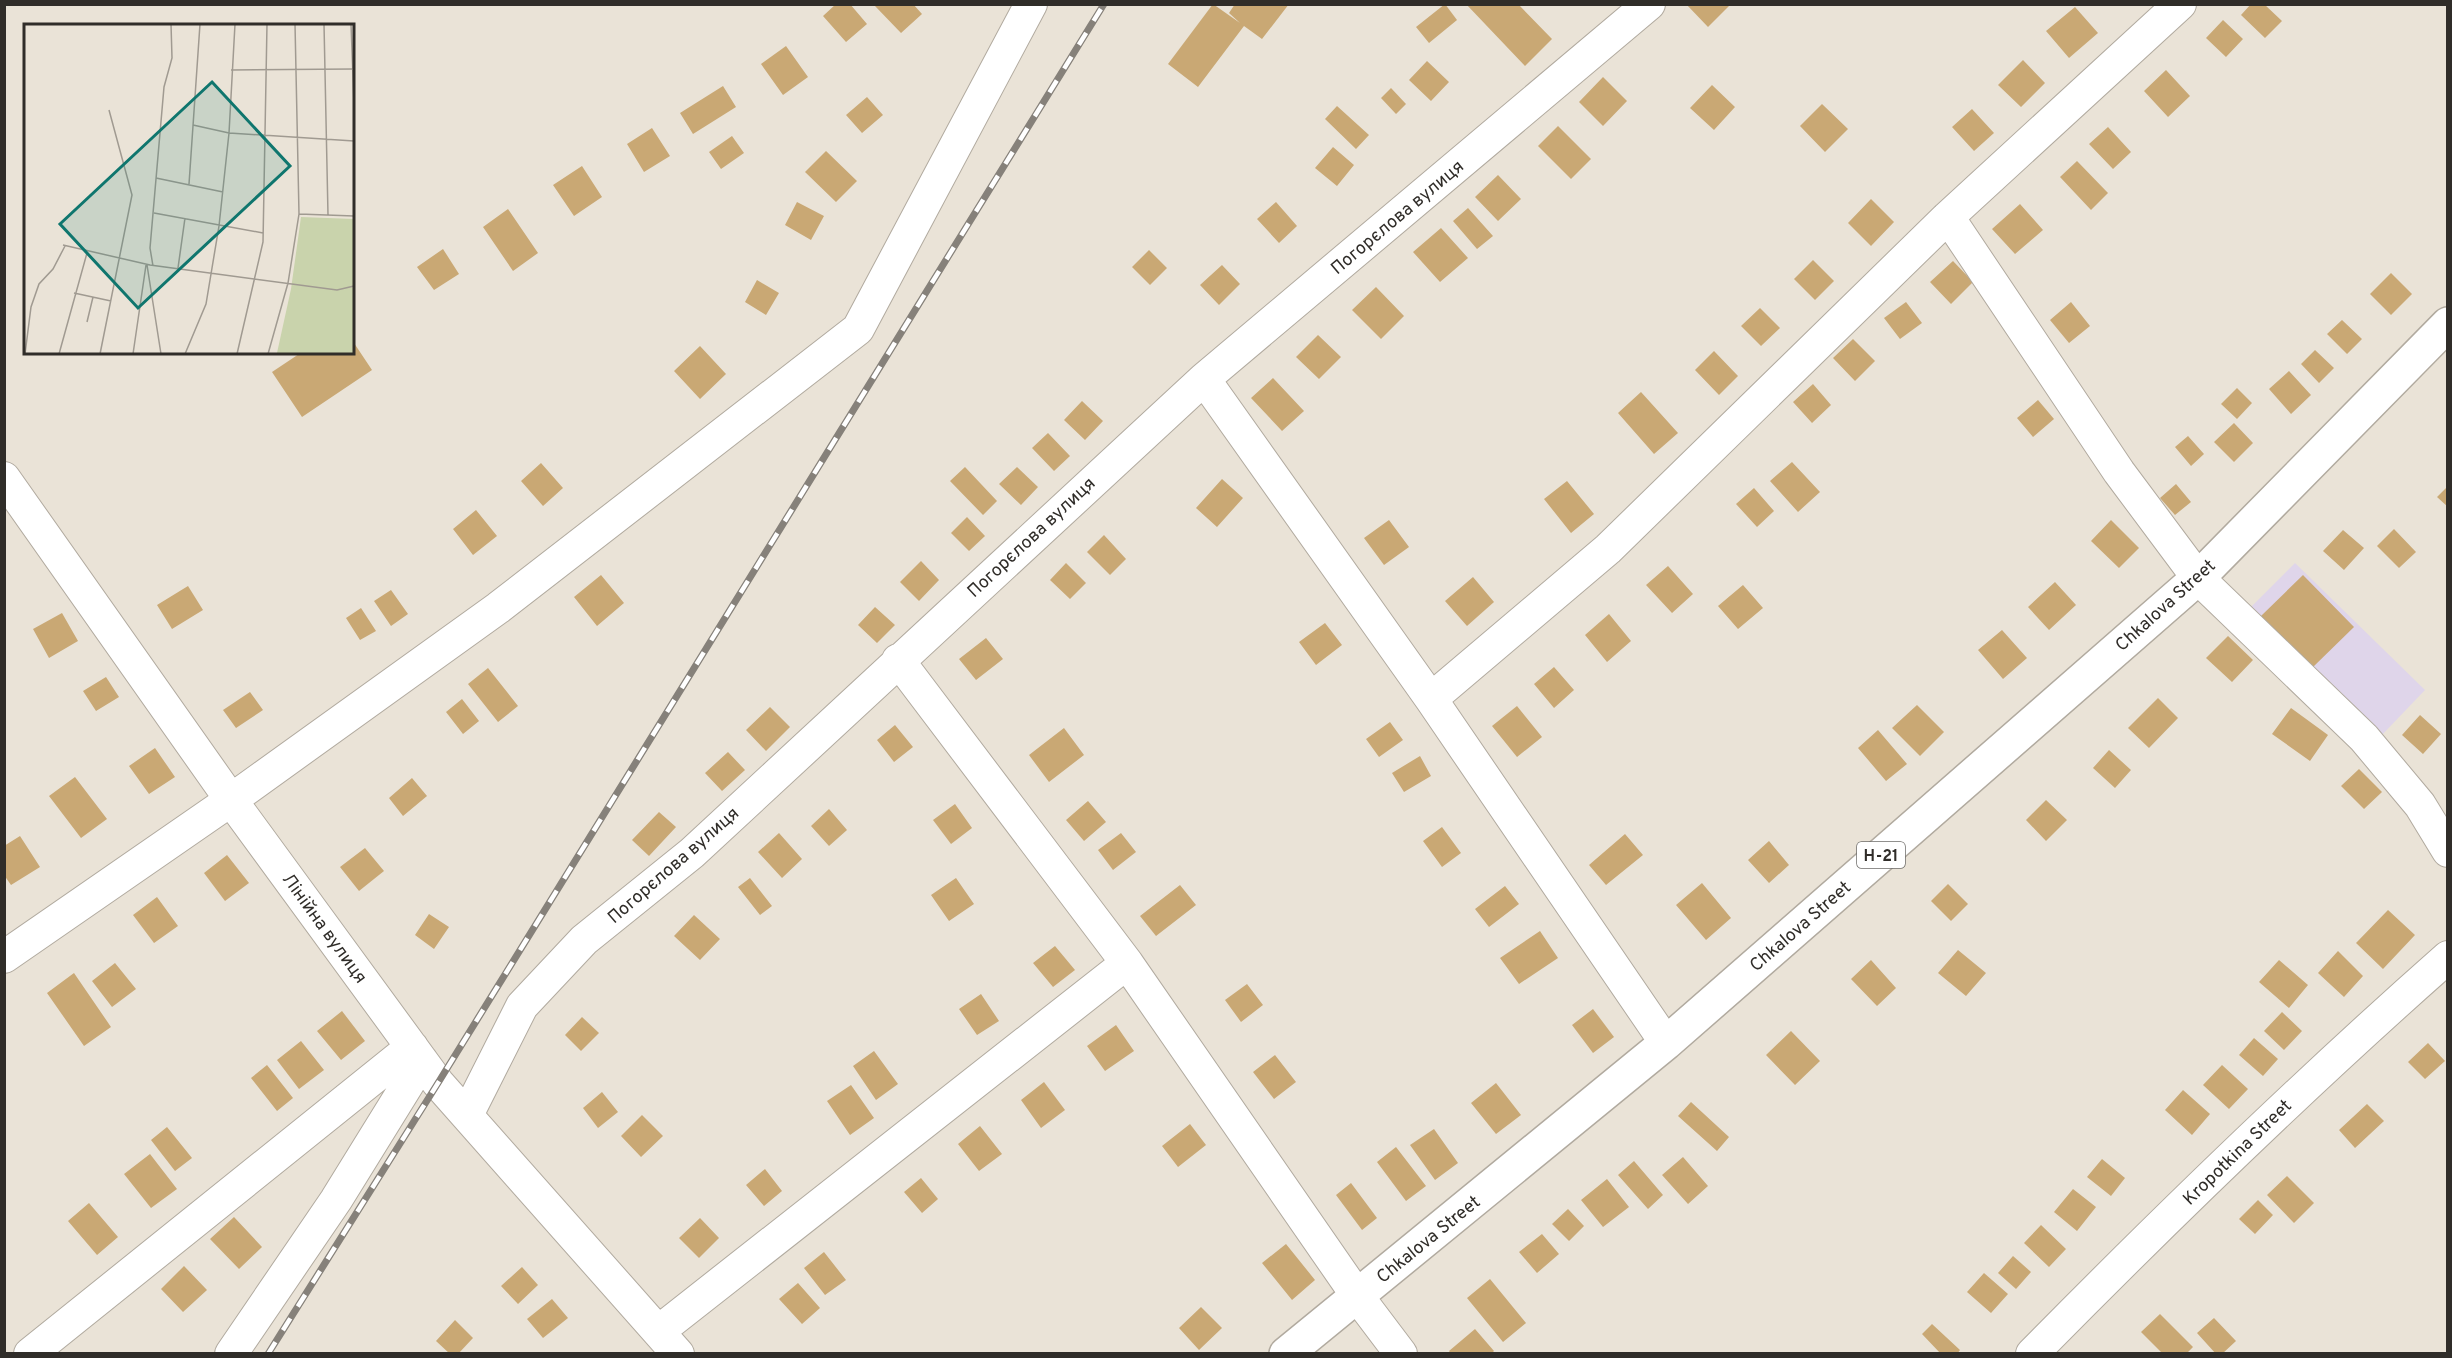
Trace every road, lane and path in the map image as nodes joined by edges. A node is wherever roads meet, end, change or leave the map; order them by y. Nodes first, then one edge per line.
1 (1031, 4) edge
2 (1649, 4) edge
3 (2180, 4) edge
4 (1948, 217) junction
5 (2448, 324) edge
6 (1204, 379) junction
7 (4, 478) edge
8 (2198, 578) junction
9 (898, 660) junction
10 (1431, 699) junction
11 (231, 800) junction
12 (2448, 851) edge
13 (4, 957) edge
14 (2448, 957) edge
15 (1127, 963) junction
16 (1666, 1043) junction
17 (417, 1054) junction
18 (466, 1115) junction
19 (1358, 1297) junction
20 (669, 1342) edge
21 (30, 1353) edge
22 (231, 1353) edge
23 (1286, 1353) edge
24 (1401, 1353) edge
25 (2032, 1353) edge

1 - 11 street
2 - 6 street, Погорєлова вулиця
3 - 4 street
4 - 8 street
4 - 10 street
5 - 8 main road, Chkalova Street / Н-21
6 - 9 street, Погорєлова вулиця
6 - 10 street
7 - 11 street, Лінійна вулиця
8 - 12 street
8 - 16 main road, Chkalova Street / Н-21
9 - 15 street
9 - 18 street, Погорєлова вулиця
10 - 16 street
11 - 13 street
11 - 17 street, Лінійна вулиця
14 - 25 street, Kropotkina Street
15 - 19 street
15 - 20 street
16 - 19 main road, Chkalova Street / Н-21
17 - 18 street, Лінійна вулиця
17 - 21 street
17 - 22 street
18 - 20 street, Лінійна вулиця
19 - 23 main road, Chkalova Street / Н-21
19 - 24 street

